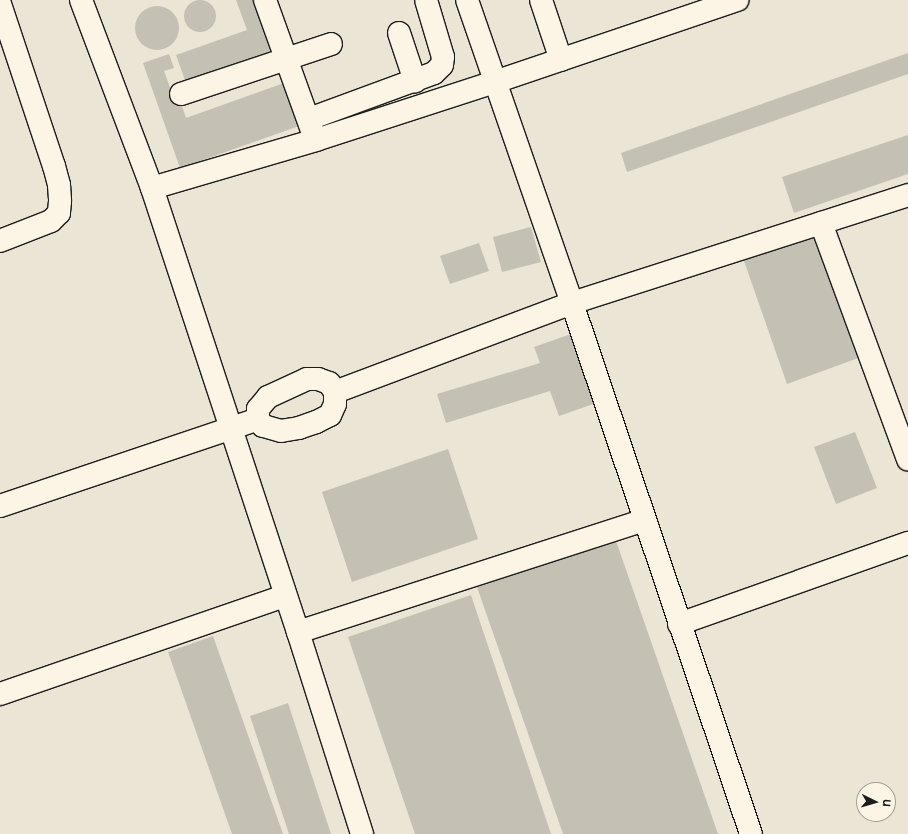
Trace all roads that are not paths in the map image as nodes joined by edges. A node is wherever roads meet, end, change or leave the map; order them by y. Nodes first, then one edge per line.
1 (81, 0) edge
2 (266, 0) edge
3 (426, 0) edge
4 (467, 0) edge
5 (541, 0) edge
6 (737, 0) edge
7 (0, 4) edge
8 (399, 33) dead end
9 (331, 44) dead end
10 (286, 58) junction
11 (560, 60) junction
12 (415, 81) junction
13 (495, 82) junction
14 (181, 94) dead end
15 (309, 120) junction
16 (316, 140) junction
17 (152, 188) junction
18 (908, 195) edge
19 (821, 223) junction
20 (0, 241) edge
21 (572, 303) junction
22 (335, 392) junction
23 (258, 419) junction
24 (230, 428) junction
25 (908, 460) edge
26 (0, 506) edge
27 (644, 520) junction
28 (908, 544) edge
29 (285, 596) junction
30 (679, 624) junction
31 (298, 632) junction
32 (0, 694) edge
33 (362, 834) edge
34 (751, 834) edge

1 - 17 lane
2 - 10 lane
3 - 12 lane
4 - 13 lane
5 - 11 lane
6 - 11 lane
7 - 20 lane
8 - 12 lane
9 - 10 lane
10 - 14 lane
10 - 15 lane
11 - 13 lane
12 - 15 lane
13 - 16 lane
13 - 21 lane
15 - 16 lane
16 - 17 lane
17 - 24 lane
18 - 19 lane
19 - 21 lane
19 - 25 lane
21 - 22 lane
21 - 27 lane
22 - 23 lane
22 - 23 lane
23 - 24 lane
24 - 26 lane
24 - 29 lane
27 - 30 lane
27 - 31 lane
28 - 30 lane
29 - 31 lane
29 - 32 lane
30 - 34 lane
31 - 33 lane

